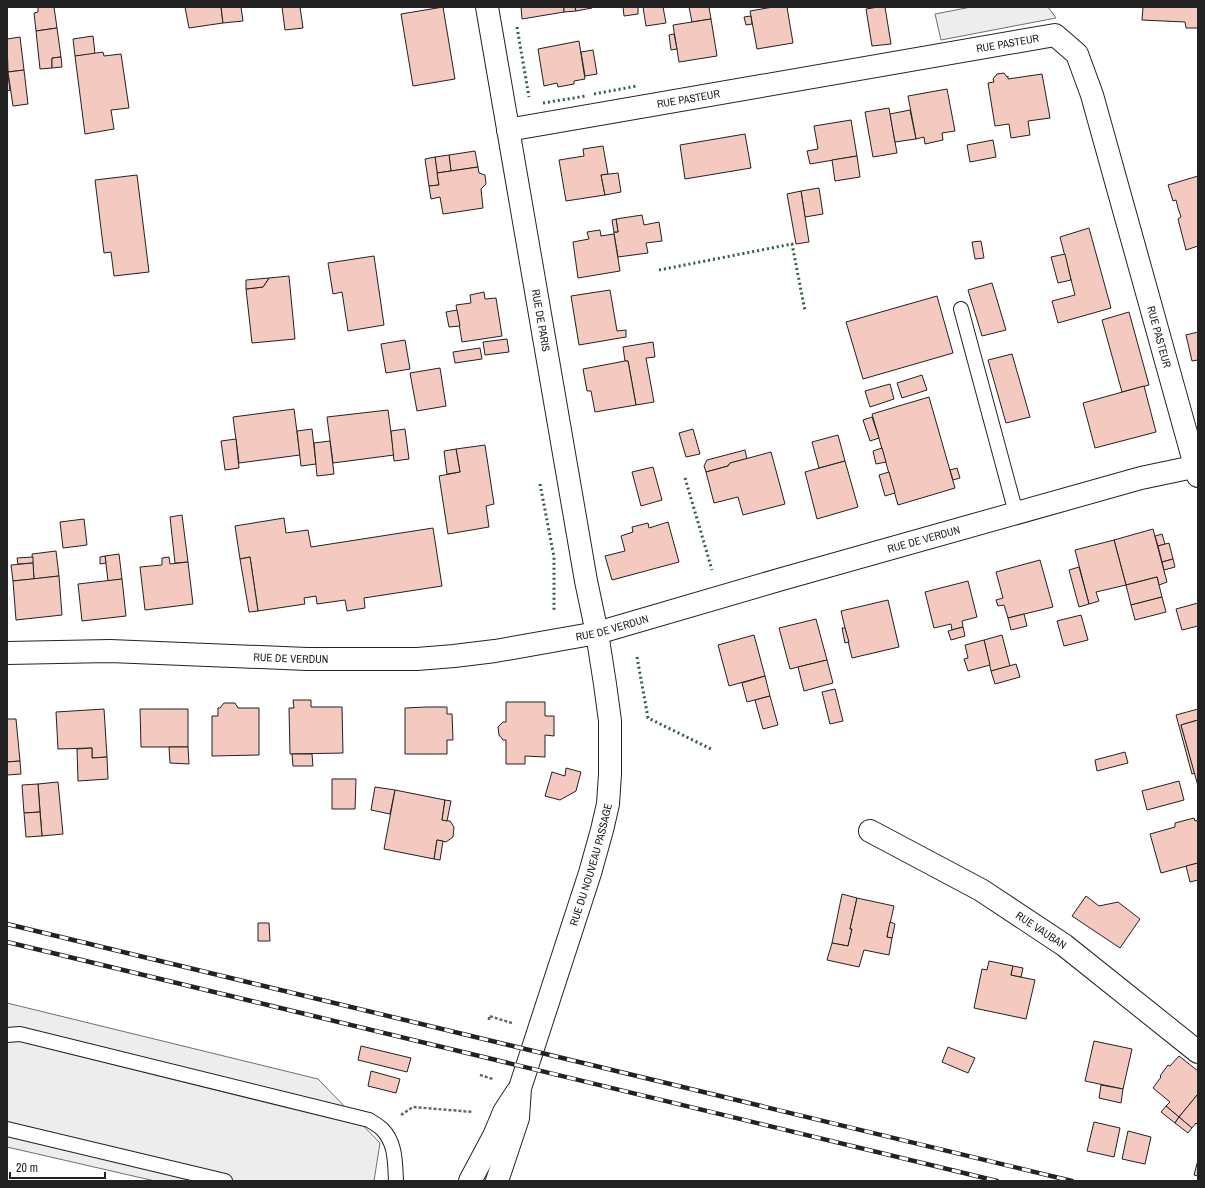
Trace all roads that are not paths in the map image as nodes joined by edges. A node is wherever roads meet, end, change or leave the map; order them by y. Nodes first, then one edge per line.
1 (487, 7) edge
2 (508, 130) junction
3 (961, 309) dead end
4 (1197, 470) edge
5 (1016, 513) junction
6 (597, 633) junction
7 (7, 653) edge
8 (870, 831) dead end
9 (7, 1035) edge
10 (1198, 1052) edge
11 (520, 1088) junction
12 (7, 1129) edge
13 (225, 1181) edge
14 (396, 1181) edge
15 (470, 1181) edge
16 (497, 1181) edge

1 - 2 street, RUE DE PARIS
2 - 4 street, RUE PASTEUR
2 - 6 street, RUE DE PARIS
3 - 5 lane
4 - 5 street, RUE DE VERDUN
5 - 6 street, RUE DE VERDUN
6 - 7 street, RUE DE VERDUN
6 - 11 street, RUE DU NOUVEAU PASSAGE
8 - 10 street, RUE VAUBAN
9 - 14 lane
11 - 15 street, RUE DU NOUVEAU PASSAGE
11 - 16 street, RUE DU NOUVEAU PASSAGE
12 - 13 lane

